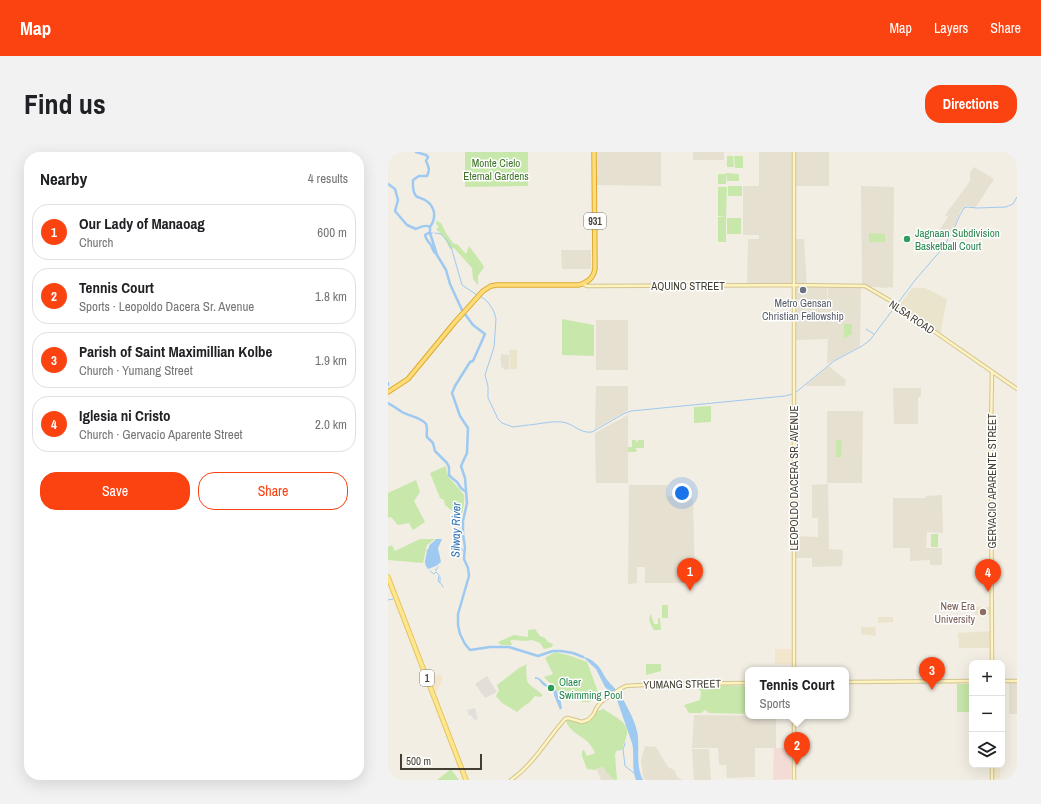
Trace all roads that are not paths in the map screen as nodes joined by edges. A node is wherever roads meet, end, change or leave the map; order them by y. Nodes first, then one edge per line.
1 (594, 152) edge
2 (794, 152) edge
3 (583, 284) junction
4 (794, 285) junction
5 (992, 371) junction
6 (1017, 389) edge
7 (390, 391) edge
8 (388, 577) edge
9 (992, 660) edge
10 (794, 667) edge
11 (969, 681) edge
12 (1005, 681) edge
13 (1017, 681) edge
14 (745, 682) edge
15 (849, 682) edge
16 (794, 719) edge
17 (992, 768) edge
18 (466, 780) edge
19 (512, 780) edge
20 (794, 780) edge
21 (992, 780) edge

1 - 3 highway, 931
2 - 4 main road, LEOPOLDO DACERA SR. AVENUE
3 - 4 main road, AQUINO STREET
3 - 7 highway
4 - 5 main road, NLSA ROAD
4 - 10 main road, LEOPOLDO DACERA SR. AVENUE
5 - 6 main road, NLSA ROAD
5 - 9 main road, GERVACIO APARENTE STREET
8 - 18 main road, 1
11 - 15 main road
12 - 13 main road
14 - 19 main road, YUMANG STREET
16 - 20 main road
17 - 21 main road

